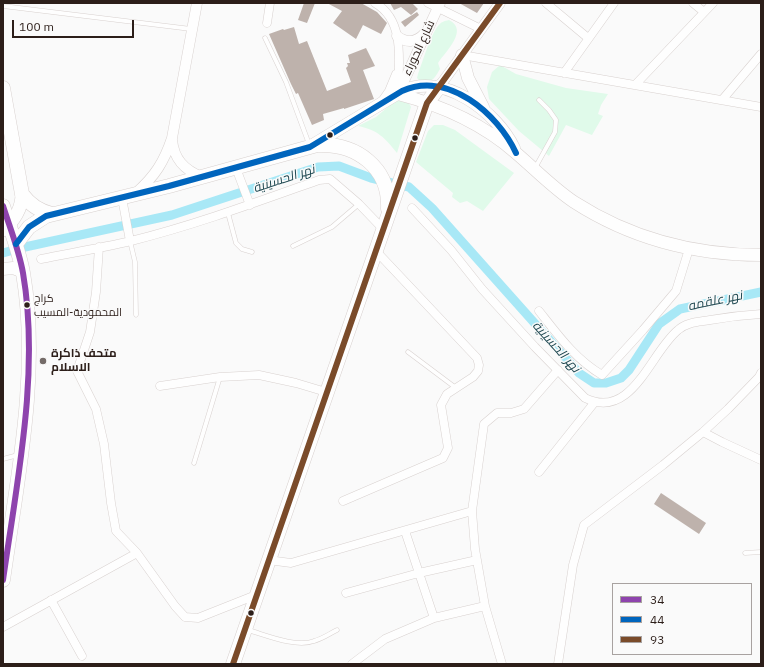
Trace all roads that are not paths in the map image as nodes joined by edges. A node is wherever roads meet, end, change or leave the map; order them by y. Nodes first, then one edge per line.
1 (197, 3) edge
2 (270, 3) edge
3 (375, 3) edge
4 (428, 3) edge
5 (500, 3) edge
6 (546, 3) edge
7 (614, 3) edge
8 (692, 3) edge
9 (713, 3) edge
10 (439, 5) edge
11 (3, 6) edge
12 (704, 12) junction
13 (267, 23) dead end
14 (481, 29) junction
15 (193, 30) junction
16 (428, 30) junction
17 (397, 36) junction
18 (265, 38) dead end
19 (588, 38) junction
20 (761, 54) edge
21 (462, 55) junction
22 (399, 58) junction
23 (564, 73) junction
24 (635, 85) junction
25 (439, 87) junction
26 (3, 88) edge
27 (398, 94) junction
28 (539, 100) dead end
29 (722, 100) junction
30 (427, 103) junction
31 (376, 107) junction
32 (761, 107) edge
33 (485, 111) junction
34 (172, 138) junction
35 (310, 147) junction
36 (516, 153) junction
37 (534, 170) junction
38 (239, 174) junction
39 (202, 177) junction
40 (22, 194) junction
41 (127, 200) junction
42 (359, 204) junction
43 (250, 205) junction
44 (3, 206) edge
45 (412, 208) dead end
46 (228, 213) junction
47 (52, 214) junction
48 (387, 216) junction
49 (5, 230) edge
50 (130, 241) junction
51 (16, 244) junction
52 (293, 246) dead end
53 (99, 247) junction
54 (689, 249) junction
55 (376, 251) junction
56 (252, 252) dead end
57 (761, 256) edge
58 (41, 259) dead end
59 (3, 269) edge
60 (23, 272) junction
61 (539, 311) dead end
62 (761, 314) edge
63 (136, 315) dead end
64 (408, 352) dead end
65 (558, 370) junction
66 (761, 373) edge
67 (220, 377) junction
68 (160, 386) dead end
69 (456, 388) junction
70 (326, 392) junction
71 (594, 403) junction
72 (703, 432) junction
73 (20, 455) junction
74 (3, 459) edge
75 (761, 460) edge
76 (194, 463) dead end
77 (540, 472) dead end
78 (343, 501) dead end
79 (472, 511) junction
80 (405, 531) junction
81 (761, 552) edge
82 (137, 553) junction
83 (745, 553) dead end
84 (268, 560) junction
85 (477, 560) junction
86 (419, 573) junction
87 (3, 580) edge
88 (346, 593) dead end
89 (256, 595) junction
90 (51, 600) junction
91 (485, 606) junction
92 (434, 618) junction
93 (3, 627) edge
94 (244, 628) junction
95 (337, 630) dead end
96 (82, 656) dead end
97 (361, 661) edge
98 (233, 664) edge
99 (352, 664) edge
100 (502, 664) edge
101 (558, 664) edge

1 - 15 street
2 - 13 street
3 - 17 street
4 - 10 street
5 - 14 street
6 - 19 street
7 - 19 street
8 - 12 street
9 - 12 street
10 - 14 street
10 - 16 street, شارع الحوراء
11 - 15 lane
12 - 24 street
14 - 21 street
15 - 34 street
16 - 17 street
16 - 27 street, شارع الحوراء
17 - 22 street
18 - 35 lane
19 - 23 street
20 - 29 street
21 - 23 street
21 - 25 street
21 - 33 main road
22 - 27 street
22 - 31 street
23 - 24 street
24 - 29 street
25 - 27 main road
25 - 30 highway
25 - 33 main road
26 - 40 highway
27 - 30 main road
27 - 31 main road
28 - 37 lane
29 - 32 street
30 - 36 main road
30 - 48 highway
31 - 35 main road
33 - 36 main road
34 - 39 street
34 - 41 street
35 - 38 highway
35 - 48 highway
36 - 37 main road
37 - 54 main road
38 - 39 highway
38 - 43 street
39 - 41 highway
40 - 47 highway
40 - 49 main road
41 - 47 highway
41 - 50 street
42 - 43 street
42 - 48 street
42 - 52 lane
43 - 46 street
44 - 49 highway
45 - 65 street
46 - 50 street
46 - 56 lane
47 - 51 highway
48 - 55 highway
49 - 51 highway
50 - 53 street
50 - 63 lane
51 - 60 highway
53 - 58 street
53 - 82 street
54 - 57 main road
54 - 61 street
55 - 69 street
55 - 70 highway
59 - 60 main road
60 - 73 highway
62 - 71 street
64 - 69 lane
65 - 71 street
65 - 79 street
66 - 72 street
67 - 68 street
67 - 70 street
67 - 76 lane
69 - 78 street
70 - 84 highway
71 - 77 street
72 - 75 street
72 - 101 street
73 - 74 lane
73 - 87 highway
79 - 80 street
79 - 85 street
80 - 84 street
80 - 86 street
81 - 83 lane
82 - 89 street
82 - 90 street
84 - 89 highway
85 - 86 street
85 - 91 street
86 - 88 street
86 - 92 street
89 - 94 highway
90 - 93 street
90 - 96 street
91 - 92 street
91 - 100 street
92 - 97 street
94 - 95 lane
94 - 98 highway
97 - 99 street

